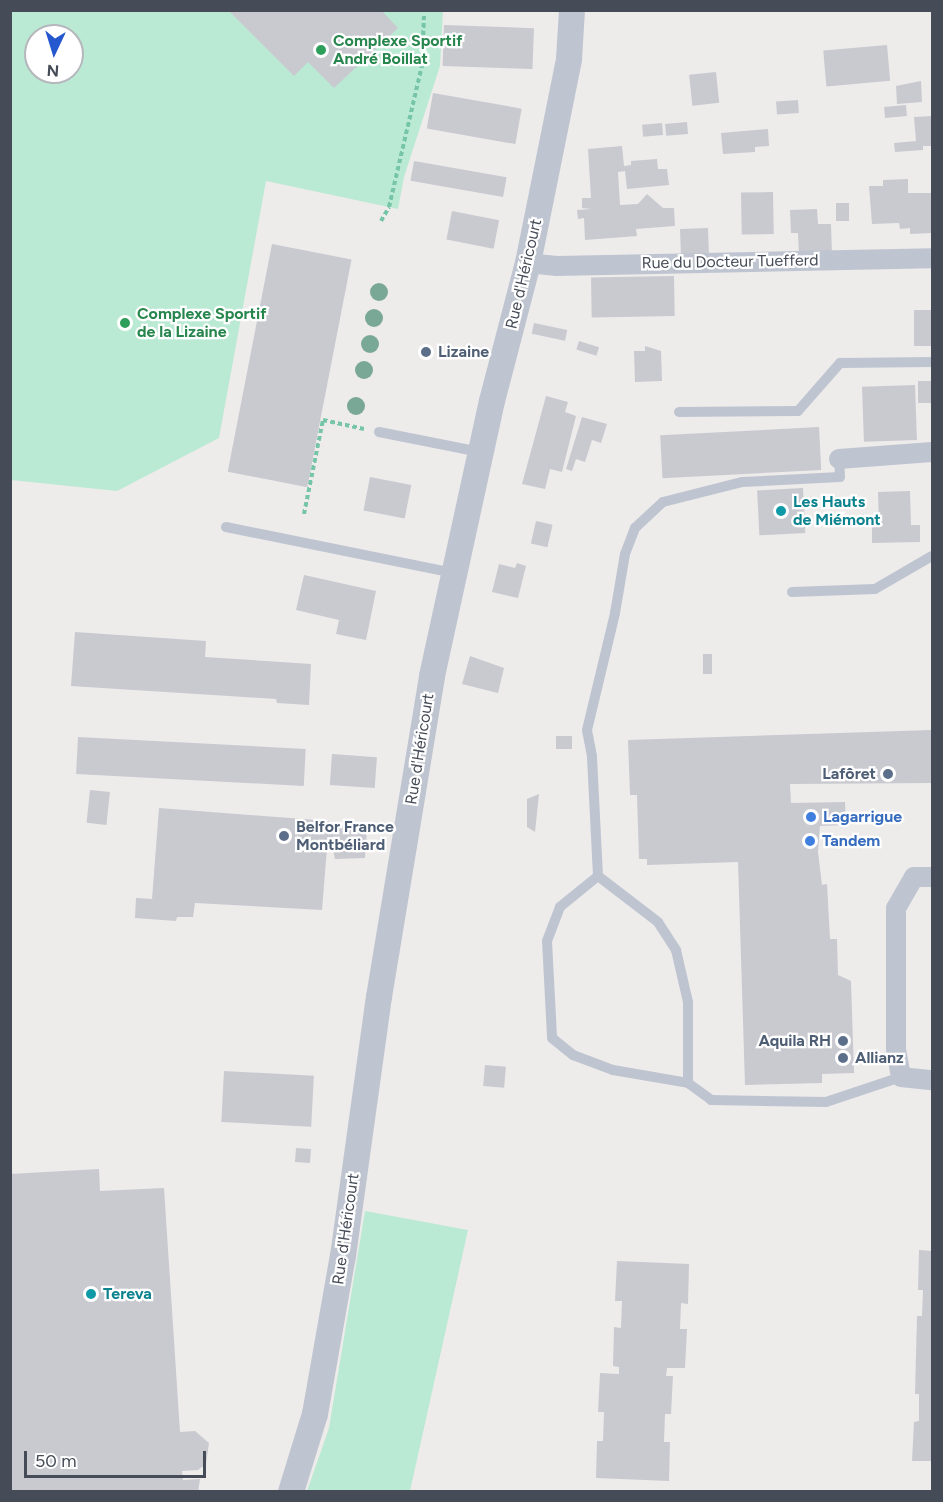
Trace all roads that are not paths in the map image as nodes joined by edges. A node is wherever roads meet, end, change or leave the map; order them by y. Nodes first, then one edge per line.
1 (572, 10) edge
2 (933, 258) edge
3 (528, 263) junction
4 (933, 362) edge
5 (679, 412) dead end
6 (379, 432) road end
7 (933, 452) edge
8 (480, 453) junction
9 (839, 459) joint
10 (226, 527) dead end
11 (933, 556) edge
12 (454, 573) junction
13 (792, 592) dead end
14 (598, 876) junction
15 (933, 877) edge
16 (902, 1077) junction
17 (933, 1080) edge
18 (688, 1083) junction
19 (291, 1491) edge

1 - 3 street, Rue d'Héricourt
2 - 3 street, Rue du Docteur Tuefferd
3 - 8 street, Rue d'Héricourt
4 - 5 lane
6 - 8 lane
7 - 9 street
8 - 12 street, Rue d'Héricourt
9 - 14 lane
10 - 12 lane
11 - 13 lane
12 - 19 street, Rue d'Héricourt
14 - 18 lane
14 - 18 lane
15 - 16 street
16 - 17 street
16 - 18 lane

